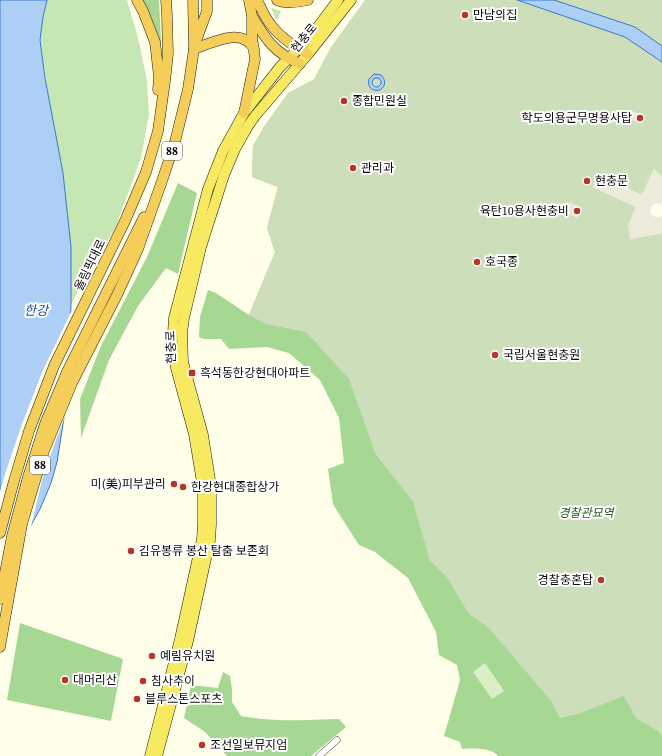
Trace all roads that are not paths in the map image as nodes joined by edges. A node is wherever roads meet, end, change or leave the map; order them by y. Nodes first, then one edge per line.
1 (137, 0) edge
2 (166, 0) edge
3 (193, 0) edge
4 (207, 0) edge
5 (249, 0) edge
6 (257, 0) edge
7 (277, 0) edge
8 (308, 0) edge
9 (338, 0) edge
10 (351, 0) edge
11 (252, 16) junction
12 (194, 48) junction
13 (254, 49) junction
14 (298, 49) junction
15 (308, 54) junction
16 (288, 58) junction
17 (300, 64) junction
18 (244, 113) junction
19 (158, 131) junction
20 (162, 181) junction
21 (0, 534) edge
22 (0, 599) edge
23 (0, 647) edge
24 (337, 740) dead end
25 (150, 756) edge
26 (157, 756) edge
27 (319, 756) edge

1 - 19 highway
2 - 19 highway, 올림픽대로 / 88
3 - 12 highway, 88
4 - 12 highway
5 - 11 highway
6 - 14 highway
7 - 8 highway
9 - 14 main road, 현충로
10 - 15 main road, 현충로
11 - 13 highway
11 - 16 highway
12 - 13 highway
12 - 20 highway, 88
13 - 18 highway
14 - 15 highway
14 - 16 main road, 현충로
15 - 17 main road, 현충로
16 - 17 highway
16 - 18 main road, 현충로
17 - 26 main road, 현충로
18 - 25 main road, 현충로
19 - 21 highway, 올림픽대로 / 88
20 - 22 highway, 88
20 - 23 highway, 88
24 - 27 street

